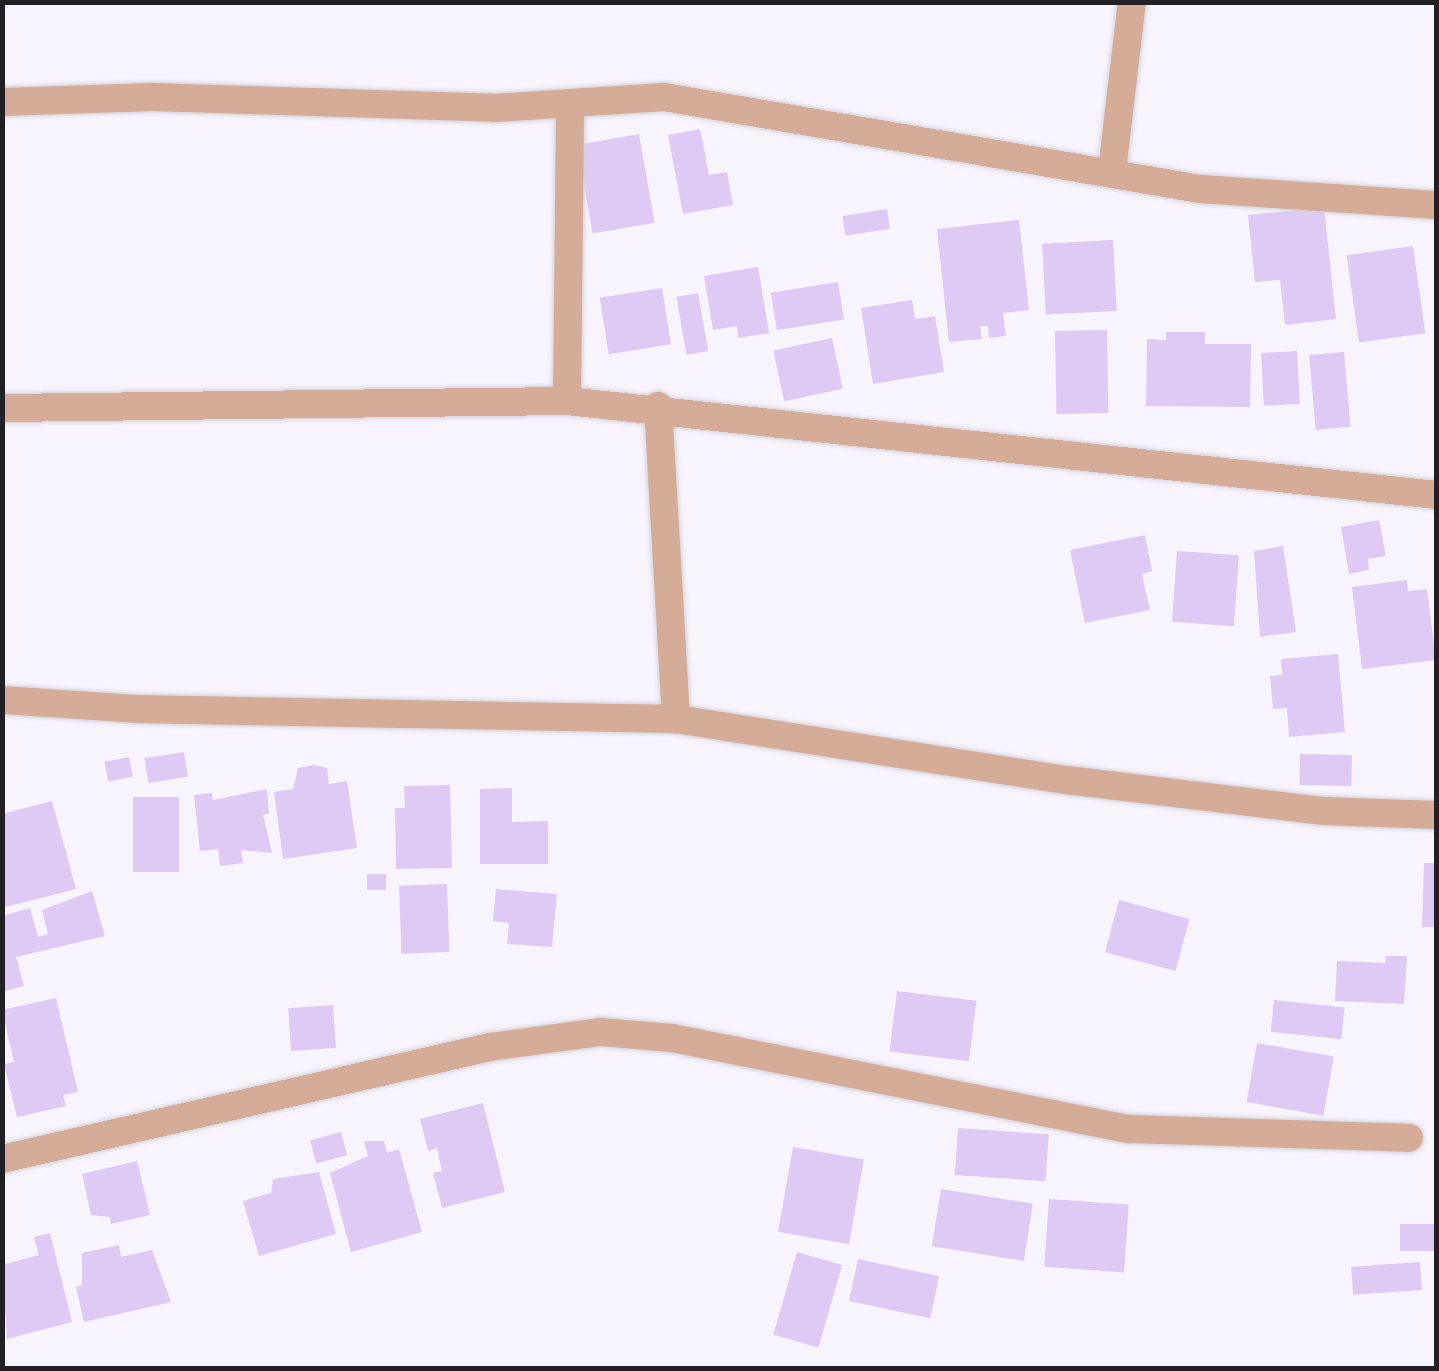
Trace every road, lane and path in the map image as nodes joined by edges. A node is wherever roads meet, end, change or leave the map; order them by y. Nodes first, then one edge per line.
1 (1132, 2) edge
2 (2, 102) edge
3 (570, 104) junction
4 (1112, 171) junction
5 (1436, 205) edge
6 (567, 401) junction
7 (658, 406) junction
8 (2, 408) edge
9 (1436, 495) edge
10 (2, 700) edge
11 (676, 719) junction
12 (1436, 815) edge
13 (1409, 1138) dead end
14 (2, 1159) edge

1 - 4 street
2 - 3 street
3 - 4 street
3 - 6 street
4 - 5 street
6 - 7 street
6 - 8 street
7 - 9 street
7 - 11 street
10 - 11 street
11 - 12 street
13 - 14 street

